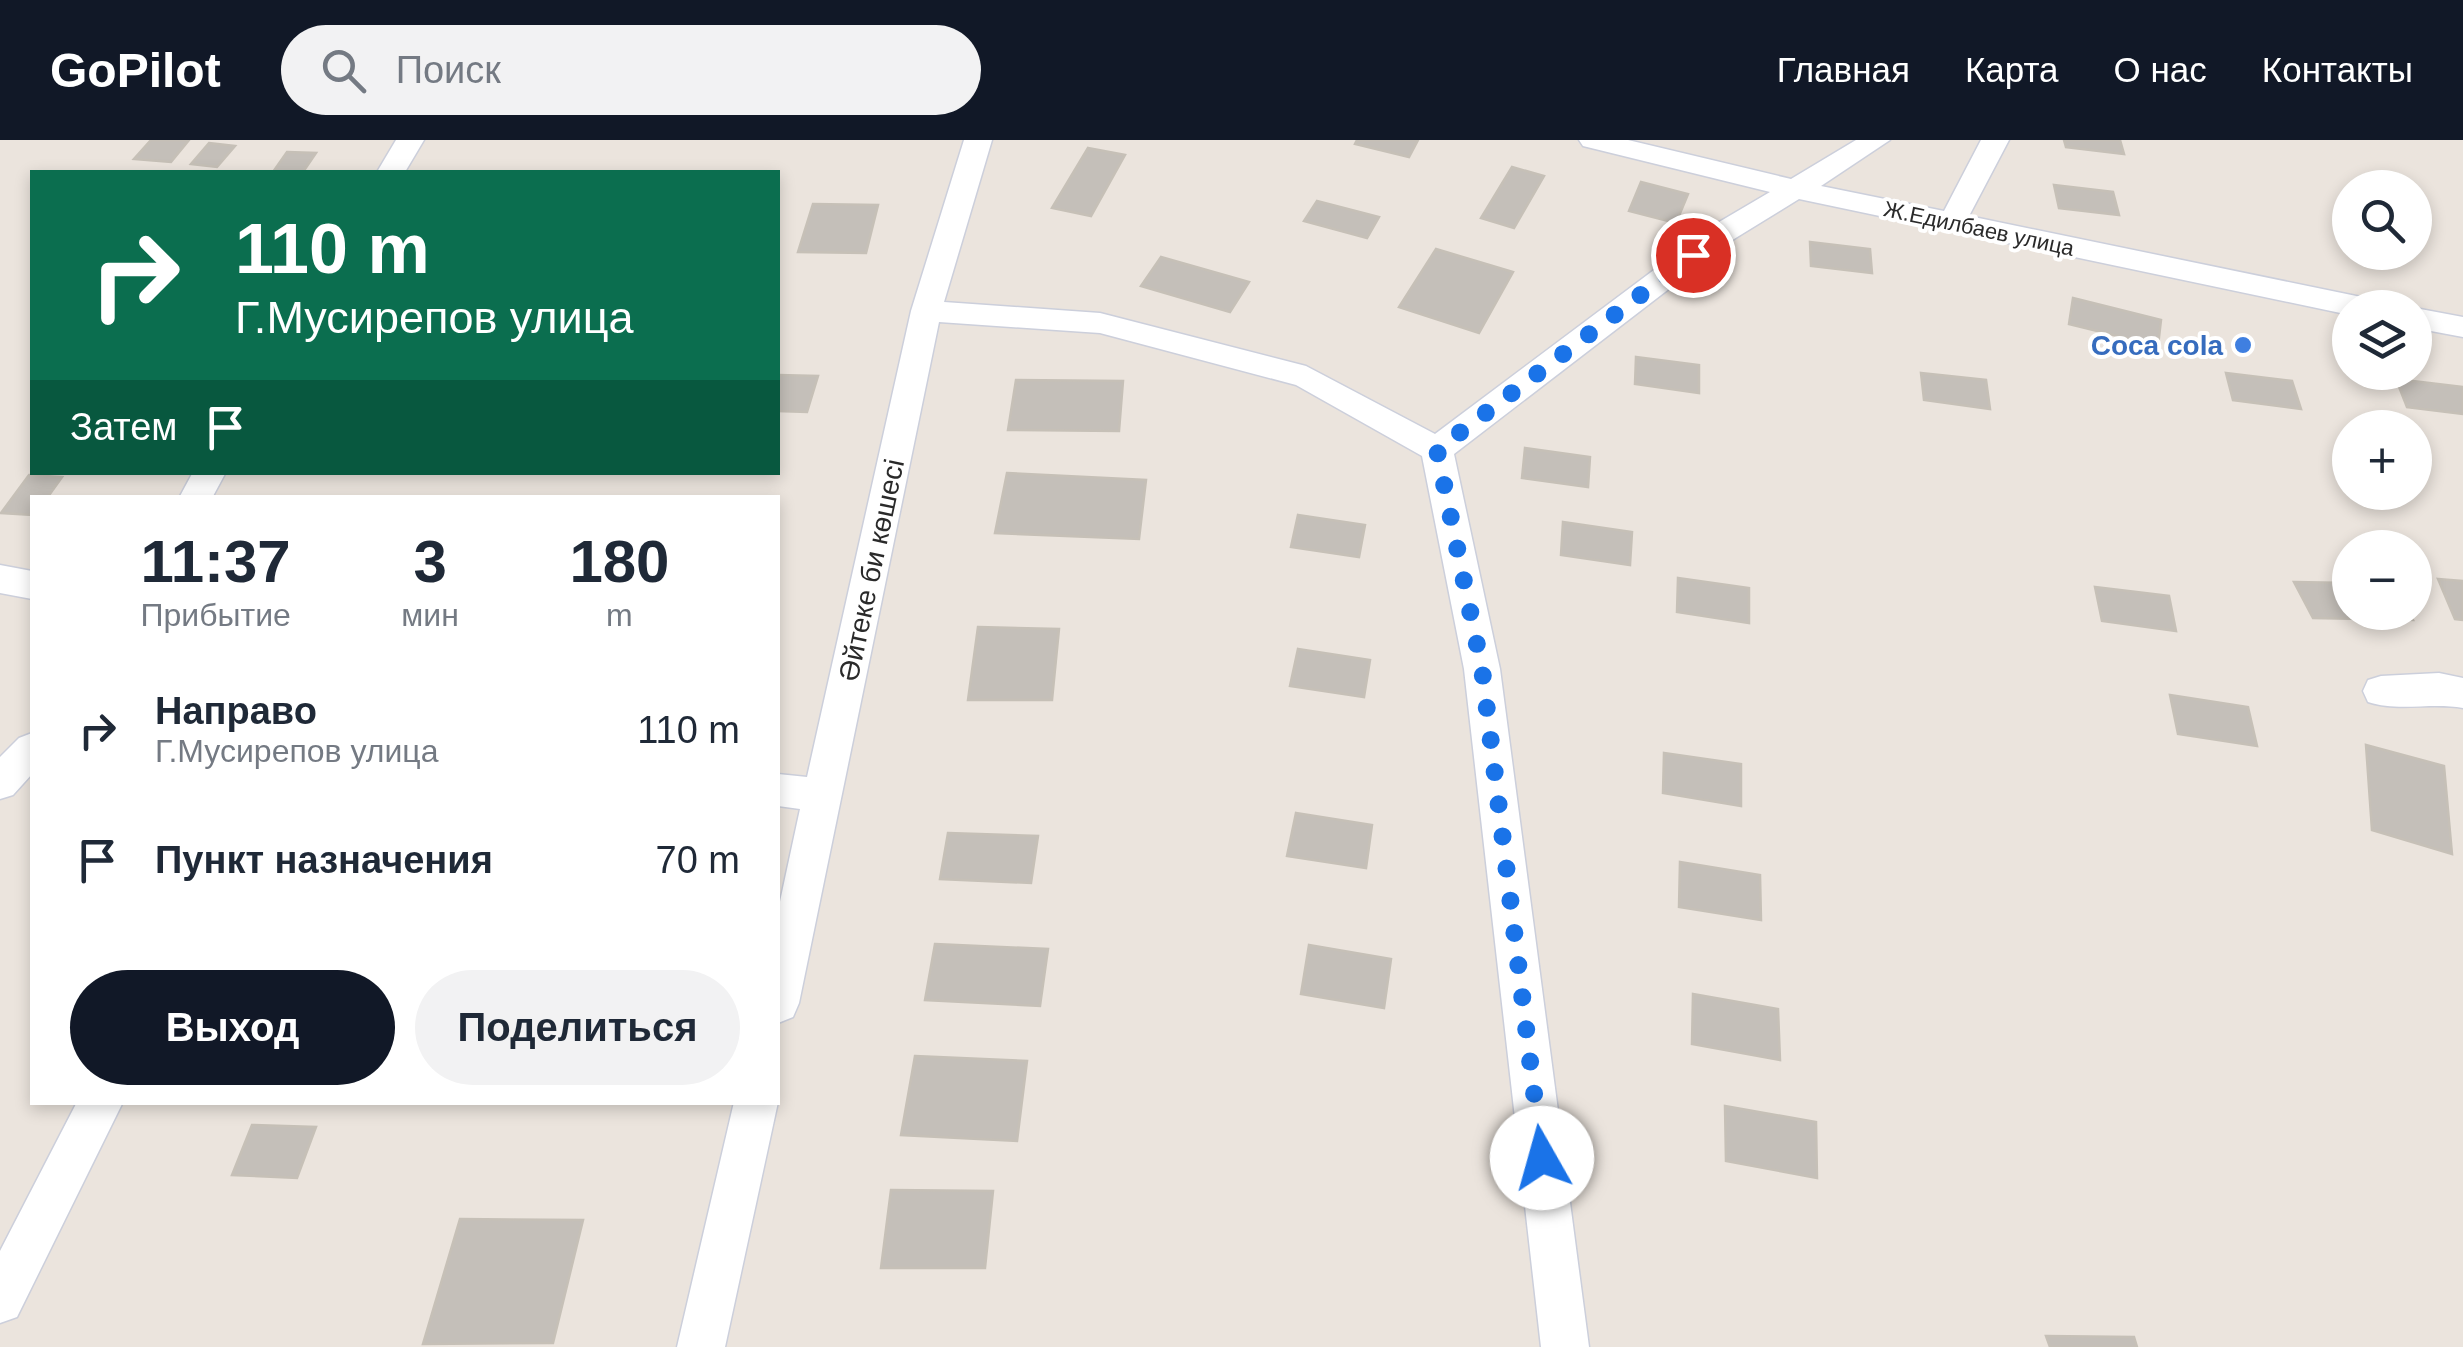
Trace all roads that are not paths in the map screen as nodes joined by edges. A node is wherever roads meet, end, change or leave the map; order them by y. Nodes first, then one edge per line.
1 (410, 140) edge
2 (978, 140) edge
3 (1593, 140) edge
4 (1876, 140) edge
5 (1996, 140) edge
6 (391, 170) edge
7 (1798, 190) junction
8 (1952, 222) junction
9 (2332, 301) edge
10 (926, 311) junction
11 (2432, 322) edge
12 (2463, 328) edge
13 (1437, 450) junction
14 (0, 579) edge
15 (30, 585) edge
16 (2381, 691) dead end
17 (2463, 693) edge
18 (30, 750) edge
19 (0, 784) edge
20 (780, 790) edge
21 (824, 795) junction
22 (780, 994) edge
23 (100, 1105) edge
24 (755, 1105) edge
25 (0, 1300) edge
26 (702, 1347) edge
27 (1565, 1347) edge

1 - 6 street
2 - 10 street, Әйтеке би көшесі
3 - 7 street, Ж.Едилбаев улица
4 - 7 street
5 - 8 street
7 - 8 street, Ж.Едилбаев улица
7 - 13 street
8 - 9 street, Ж.Едилбаев улица
10 - 13 street
10 - 21 street, Әйтеке би көшесі
11 - 12 street
13 - 27 street
14 - 15 street
16 - 17 street
18 - 19 street
20 - 21 street
21 - 22 street, Әйтеке би көшесі
23 - 25 street
24 - 26 street

